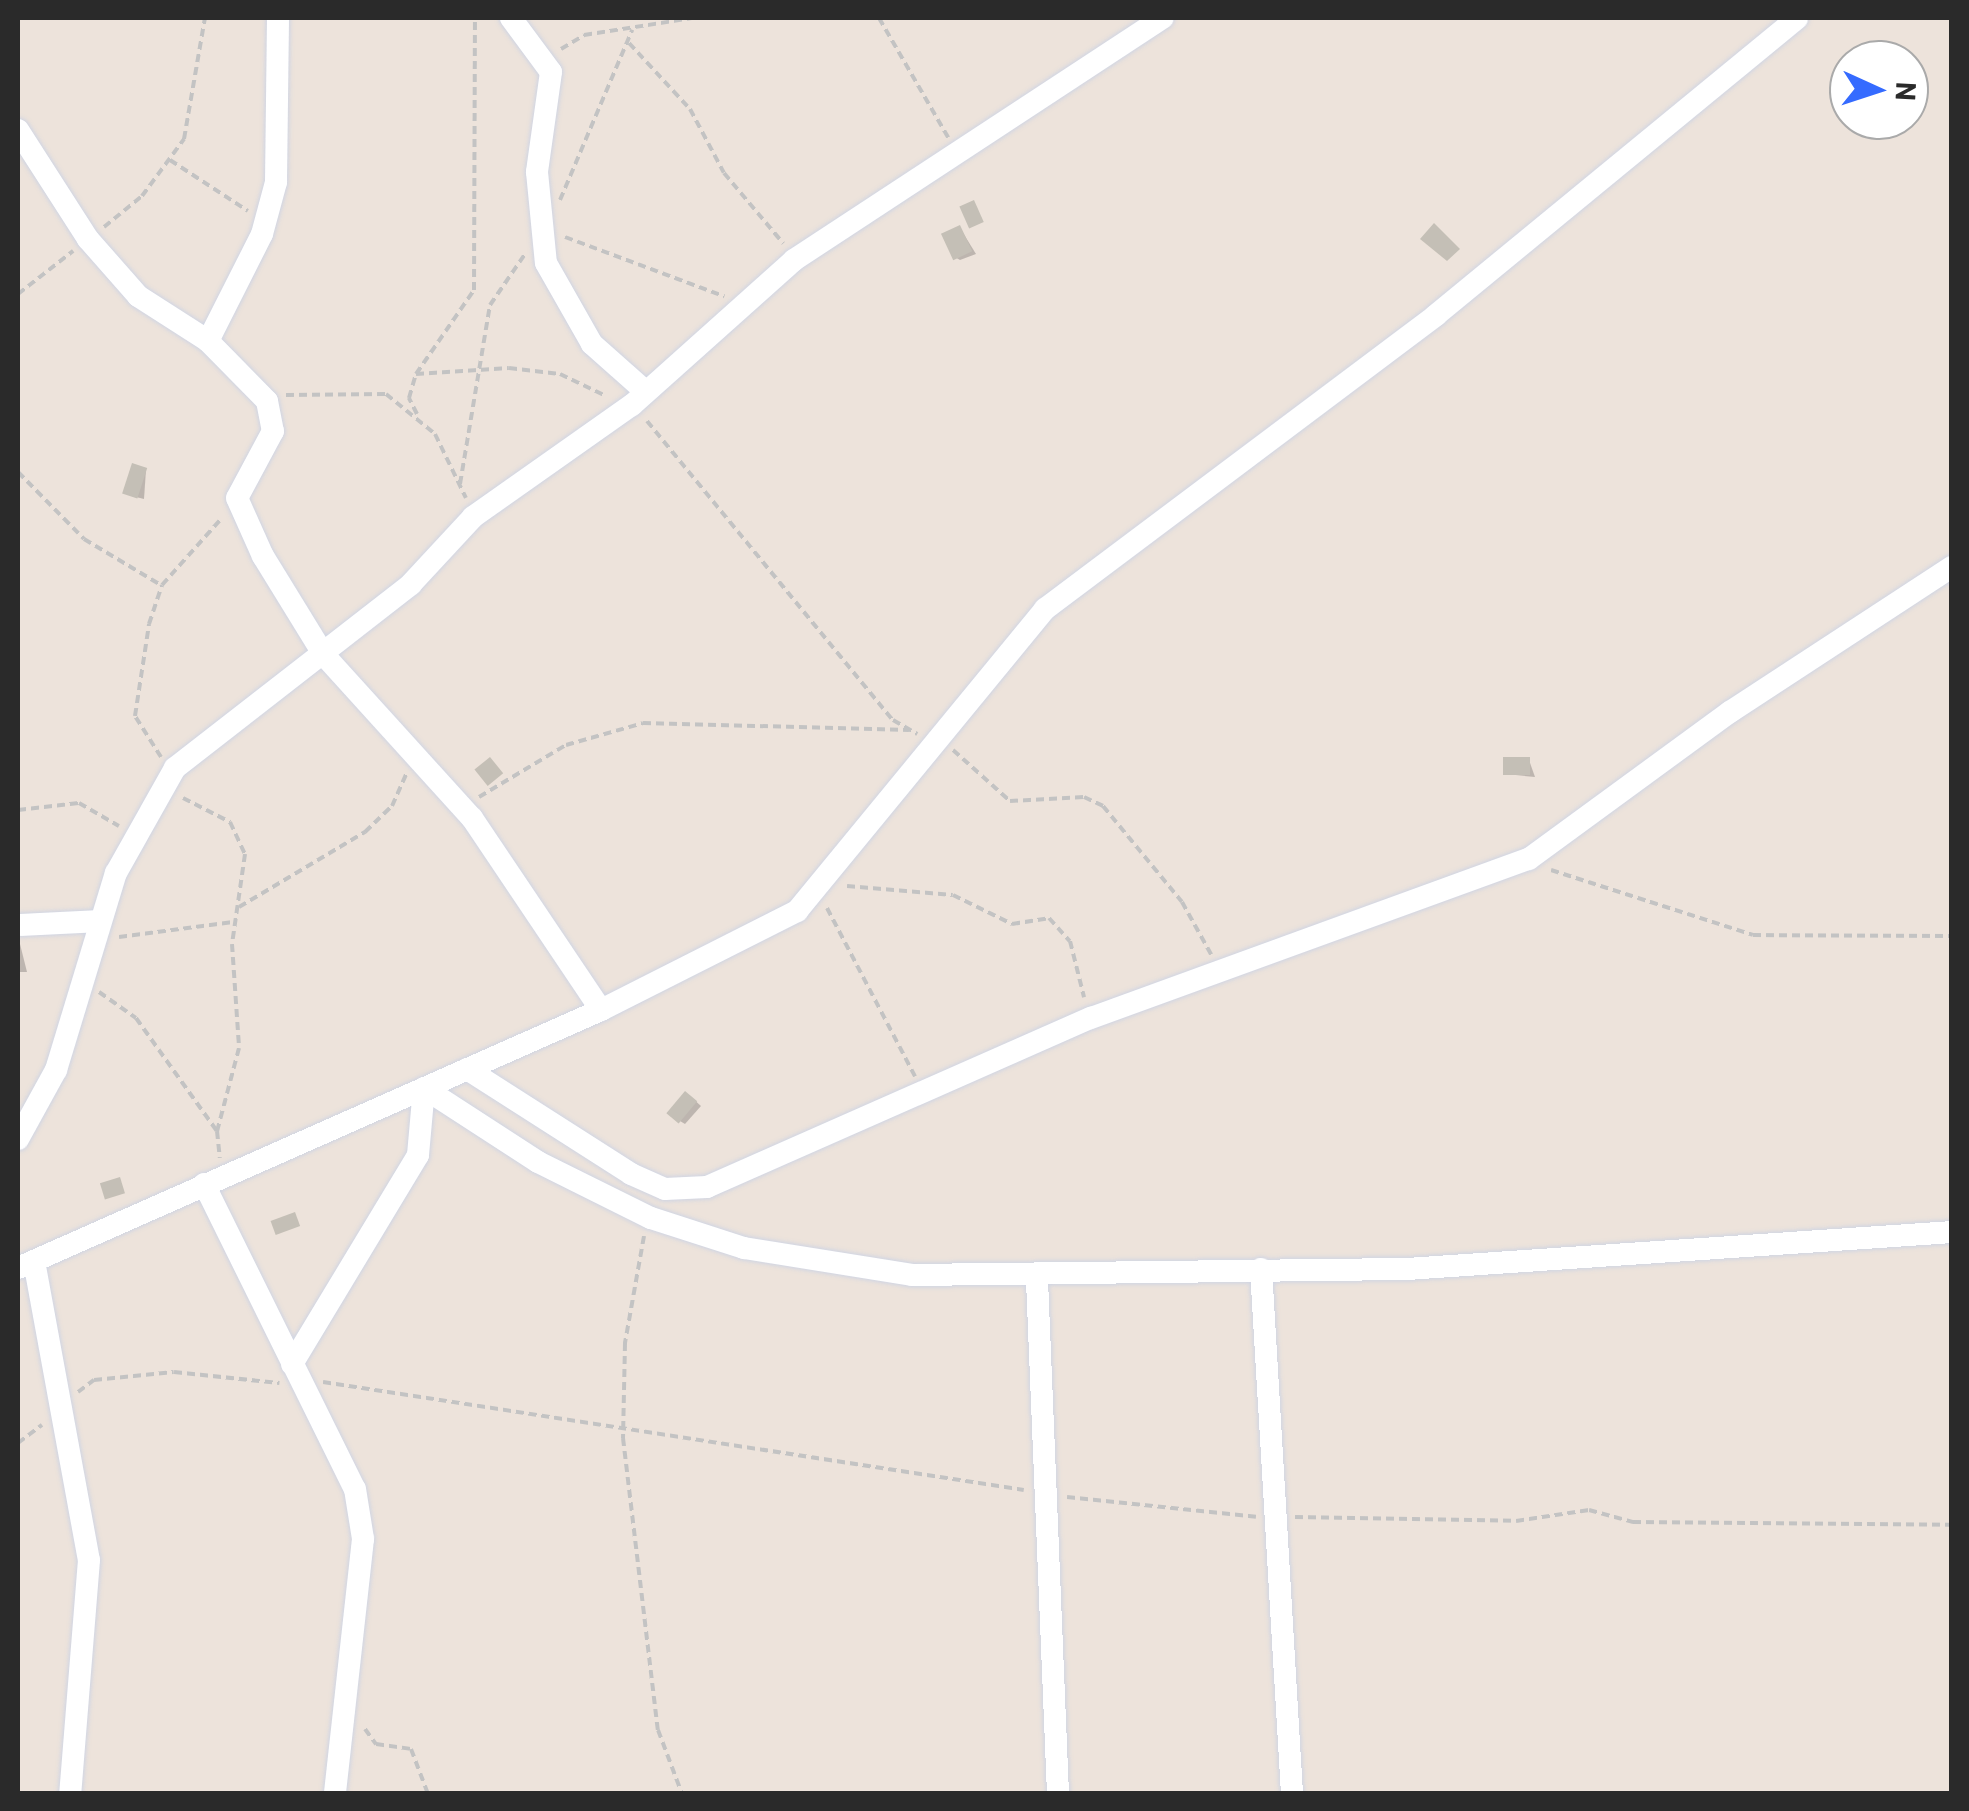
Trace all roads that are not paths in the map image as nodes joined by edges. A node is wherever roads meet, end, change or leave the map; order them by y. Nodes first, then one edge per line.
1 (278, 18) edge
2 (512, 18) edge
3 (1163, 18) edge
4 (1796, 18) edge
5 (18, 130) edge
6 (208, 342) junction
7 (639, 399) junction
8 (1952, 567) edge
9 (324, 655) junction
10 (100, 921) junction
11 (21, 925) dead end
12 (601, 1010) junction
13 (466, 1069) junction
14 (424, 1088) junction
15 (18, 1139) edge
16 (212, 1181) junction
17 (1952, 1232) edge
18 (26, 1265) edge
19 (1260, 1269) junction
20 (1037, 1280) junction
21 (298, 1374) junction
22 (70, 1794) edge
23 (335, 1794) edge
24 (1058, 1794) edge
25 (1292, 1794) edge

1 - 6 street
2 - 7 street
3 - 7 street
4 - 12 street
5 - 6 street
6 - 9 street
7 - 9 street
8 - 13 street
9 - 10 street
9 - 12 street
10 - 11 street
10 - 15 street
12 - 13 street
13 - 14 street
14 - 16 street
14 - 20 street
14 - 21 street
16 - 18 street
16 - 21 street
17 - 19 street
18 - 22 street
19 - 20 street
19 - 25 street
20 - 24 street
21 - 23 street

